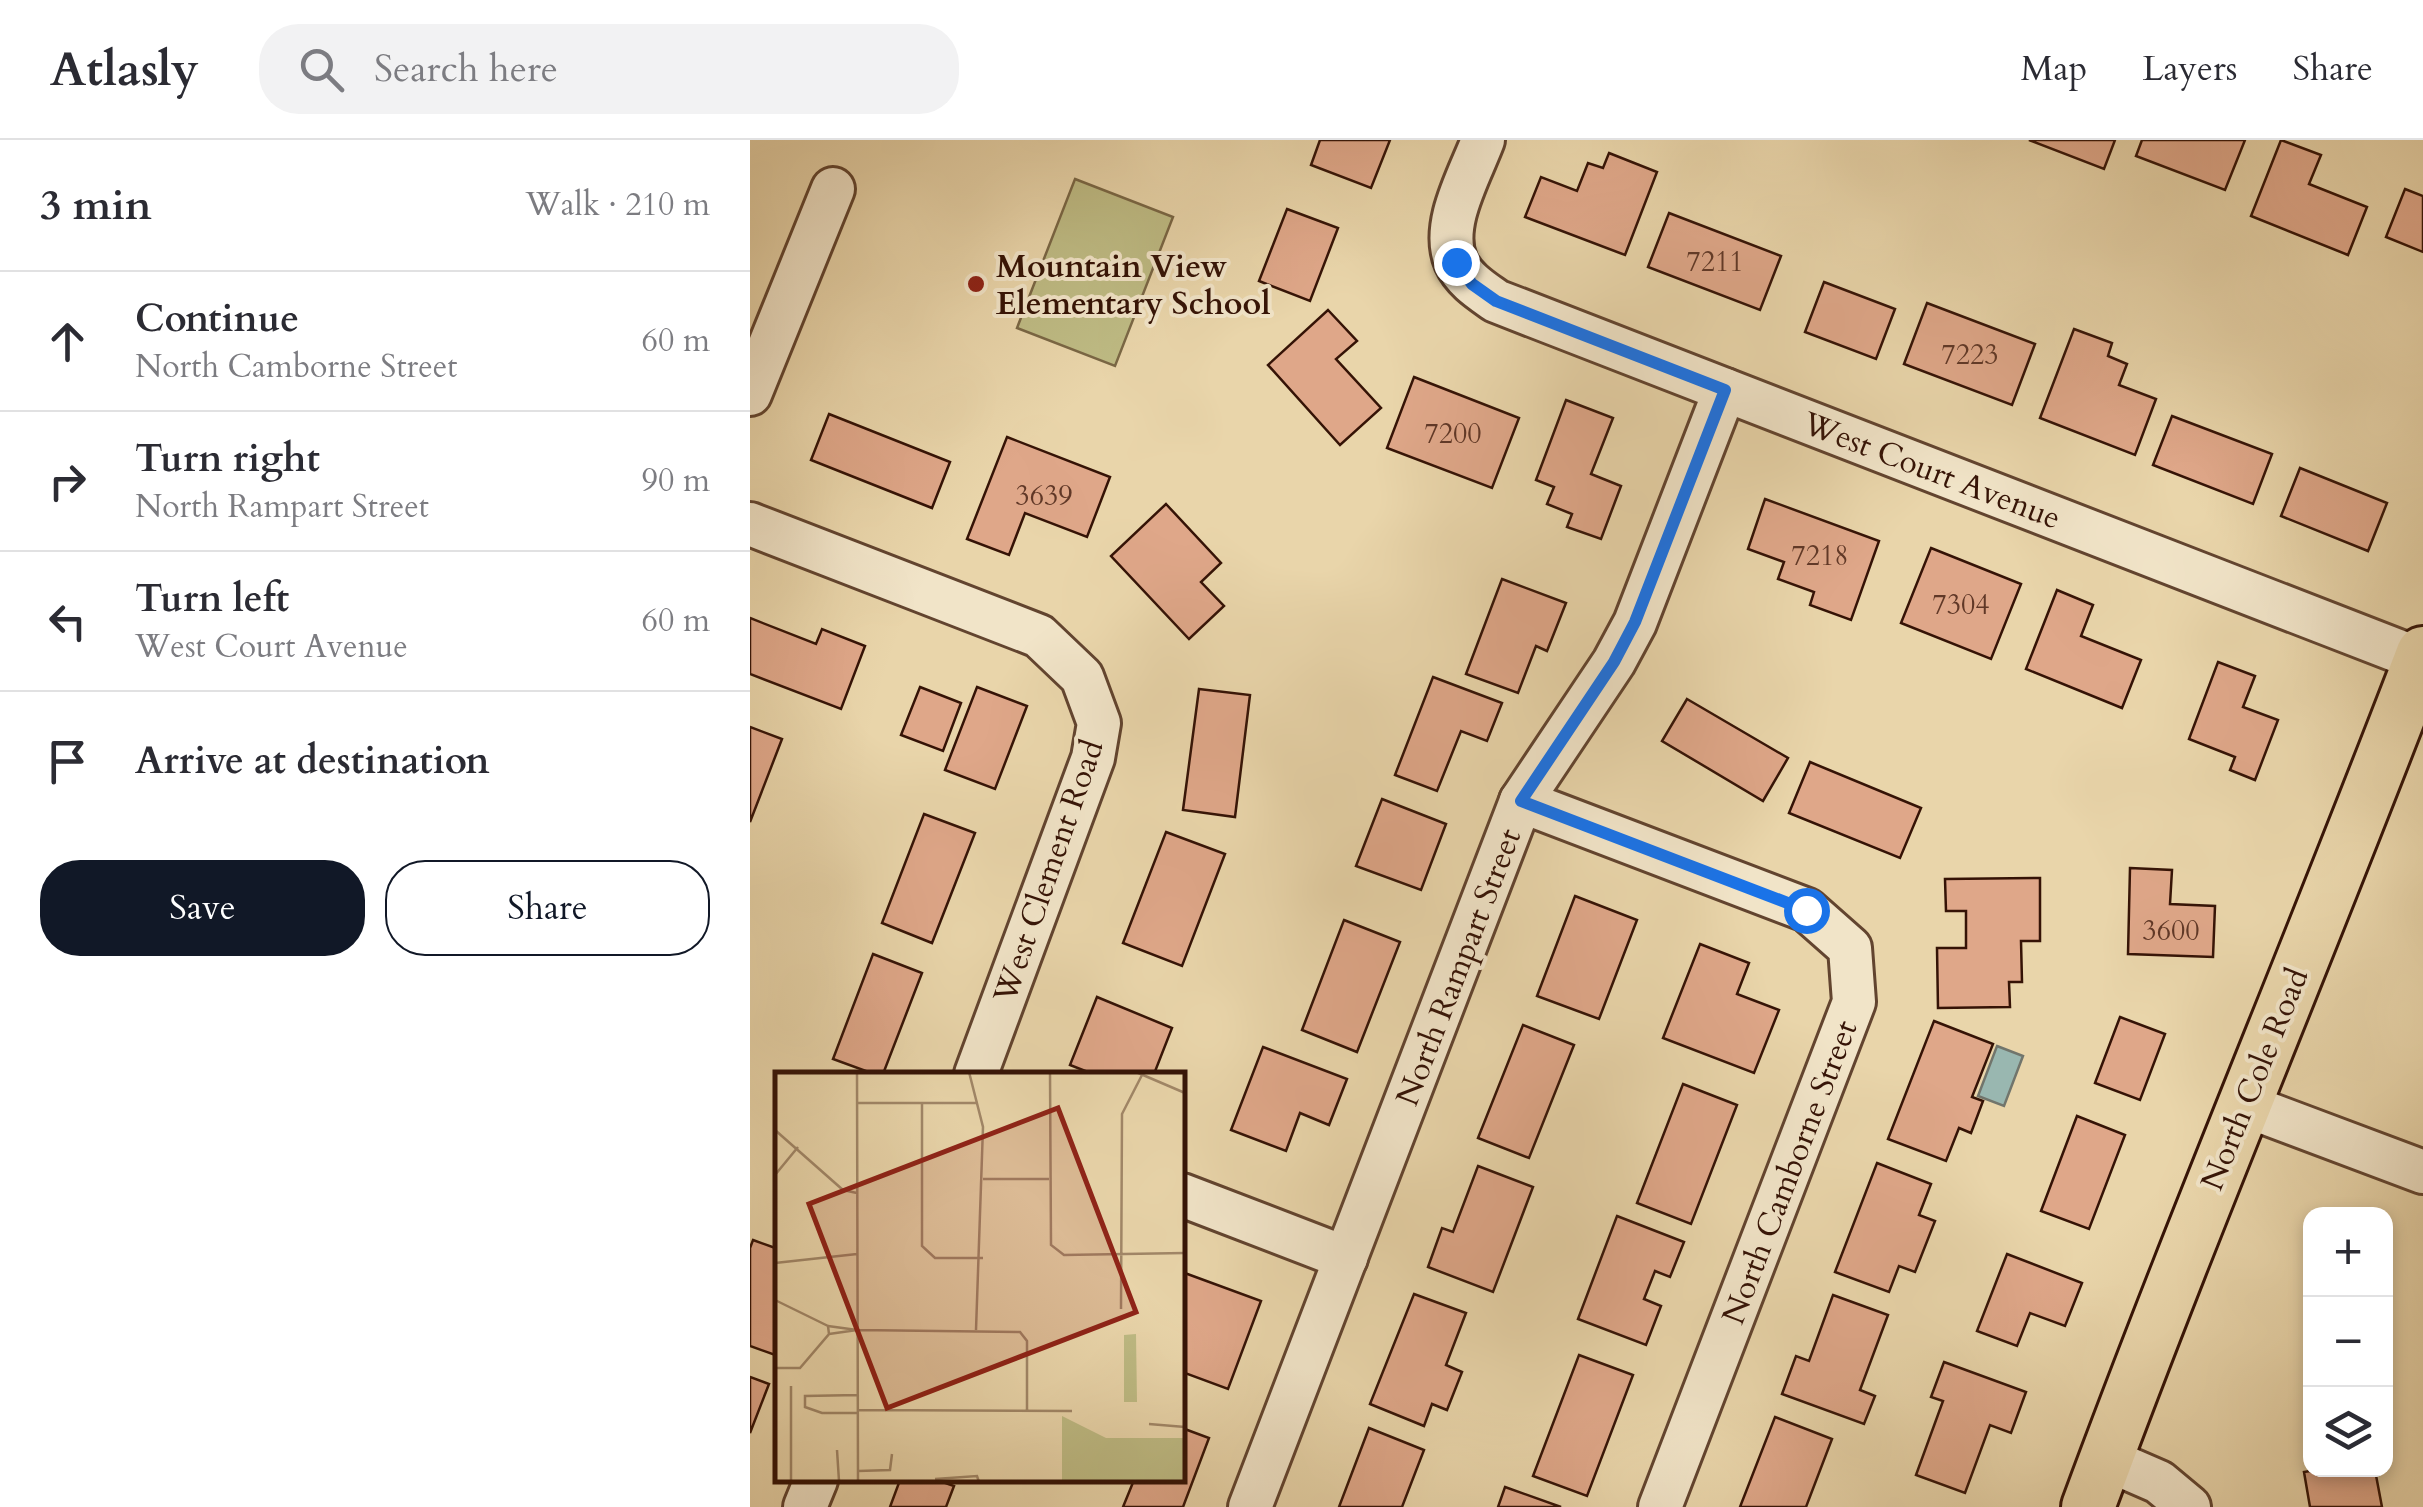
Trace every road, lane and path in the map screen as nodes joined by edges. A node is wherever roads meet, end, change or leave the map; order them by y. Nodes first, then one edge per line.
1 (1484, 140) edge
2 (833, 189) dead end
3 (1725, 390) junction
4 (750, 394) edge
5 (750, 524) edge
6 (2422, 659) edge
7 (1521, 801) junction
8 (977, 1072) edge
9 (2242, 1104) junction
10 (2423, 1172) edge
11 (1185, 1196) edge
12 (1346, 1258) junction
13 (2106, 1459) junction
14 (815, 1482) edge
15 (805, 1507) edge
16 (1250, 1507) edge
17 (1660, 1507) edge
18 (2088, 1507) edge
19 (2189, 1507) edge

1 - 3 street, West Court Avenue
2 - 4 street
3 - 6 street, West Court Avenue
3 - 7 street, North Rampart Street
5 - 8 street, West Clement Road
6 - 9 main road, North Cole Road
7 - 12 street, North Rampart Street
7 - 17 street, North Camborne Street
9 - 10 street
9 - 13 main road, North Cole Road
11 - 12 street
12 - 16 street, North Rampart Street
13 - 18 main road, North Cole Road
13 - 19 street
14 - 15 street

